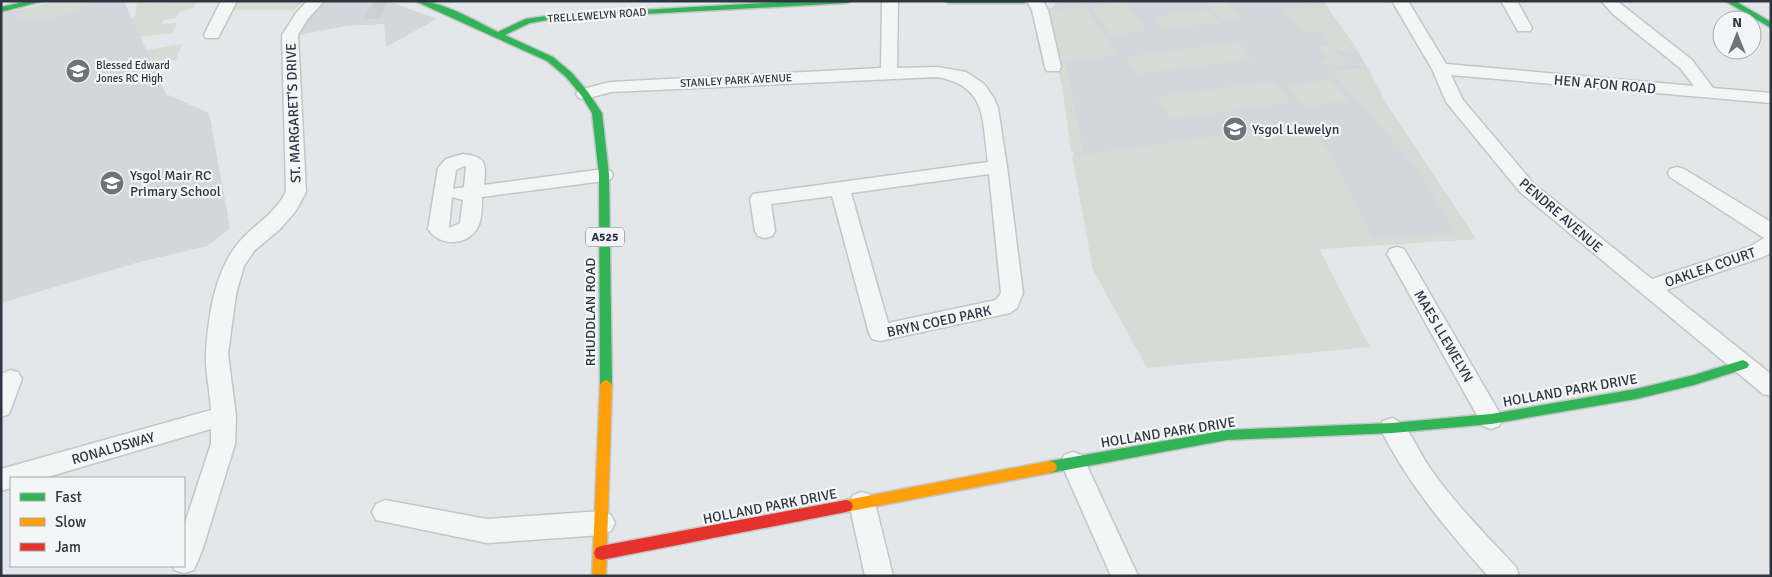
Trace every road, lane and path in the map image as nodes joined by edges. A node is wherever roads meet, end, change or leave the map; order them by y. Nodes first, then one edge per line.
1 (39, 1) edge
2 (229, 1) edge
3 (317, 1) edge
4 (419, 1) edge
5 (847, 1) edge
6 (890, 1) edge
7 (949, 1) edge
8 (1024, 1) edge
9 (1035, 1) edge
10 (1400, 1) edge
11 (1509, 1) edge
12 (1608, 1) edge
13 (1729, 1) edge
14 (1, 10) edge
15 (1771, 26) edge
16 (1524, 28) dead end
17 (212, 35) dead end
18 (499, 35) junction
19 (1053, 67) dead end
20 (1440, 70) junction
21 (889, 73) junction
22 (1708, 93) junction
23 (585, 94) junction
24 (1771, 98) edge
25 (998, 167) junction
26 (1677, 173) dead end
27 (604, 175) junction
28 (840, 189) junction
29 (474, 192) junction
30 (443, 196) junction
31 (765, 231) dead end
32 (1771, 233) edge
33 (1771, 243) edge
34 (1397, 254) dead end
35 (1648, 288) junction
36 (1743, 365) junction
37 (10, 379) dead end
38 (1771, 387) edge
39 (1, 407) edge
40 (224, 416) junction
41 (1491, 419) junction
42 (1392, 428) junction
43 (1073, 462) junction
44 (11, 477) edge
45 (862, 503) junction
46 (384, 512) dead end
47 (602, 523) junction
48 (600, 553) junction
49 (185, 560) edge
50 (599, 576) edge
51 (879, 576) edge
52 (1125, 576) edge
53 (1506, 576) edge

1 - 14 street
2 - 17 street
3 - 40 street, ST. MARGARET'S DRIVE
4 - 18 street, RHUDDLAN ROAD / A525
5 - 18 street, TRELLEWELYN ROAD
6 - 21 street
7 - 8 street
9 - 19 street
10 - 20 street, PENDRE AVENUE
11 - 16 street
12 - 22 street
13 - 15 street
18 - 23 street, RHUDDLAN ROAD / A525
20 - 22 street, HEN AFON ROAD
20 - 35 street, PENDRE AVENUE
21 - 23 street, STANLEY PARK AVENUE
21 - 25 street, BRYN COED PARK
22 - 24 street, HEN AFON ROAD
23 - 27 street, RHUDDLAN ROAD / A525
25 - 28 street
25 - 28 street, BRYN COED PARK
26 - 32 street, OAKLEA COURT
27 - 29 street
27 - 47 street, RHUDDLAN ROAD / A525
28 - 31 street
29 - 30 street
29 - 30 street
29 - 30 street
33 - 35 street, OAKLEA COURT
34 - 41 street, MAES LLEWELYN
35 - 36 street, PENDRE AVENUE
36 - 38 street, PENDRE AVENUE
36 - 41 street, HOLLAND PARK DRIVE
37 - 39 street
40 - 44 street, RONALDSWAY
40 - 49 street, ST. MARGARET'S DRIVE
41 - 42 street, HOLLAND PARK DRIVE
42 - 43 street, HOLLAND PARK DRIVE
42 - 53 street
43 - 45 street, HOLLAND PARK DRIVE
43 - 52 street
45 - 48 street, HOLLAND PARK DRIVE
45 - 51 street
46 - 47 street
47 - 48 street, RHUDDLAN ROAD / A525
48 - 50 street, RHUDDLAN ROAD / A525

